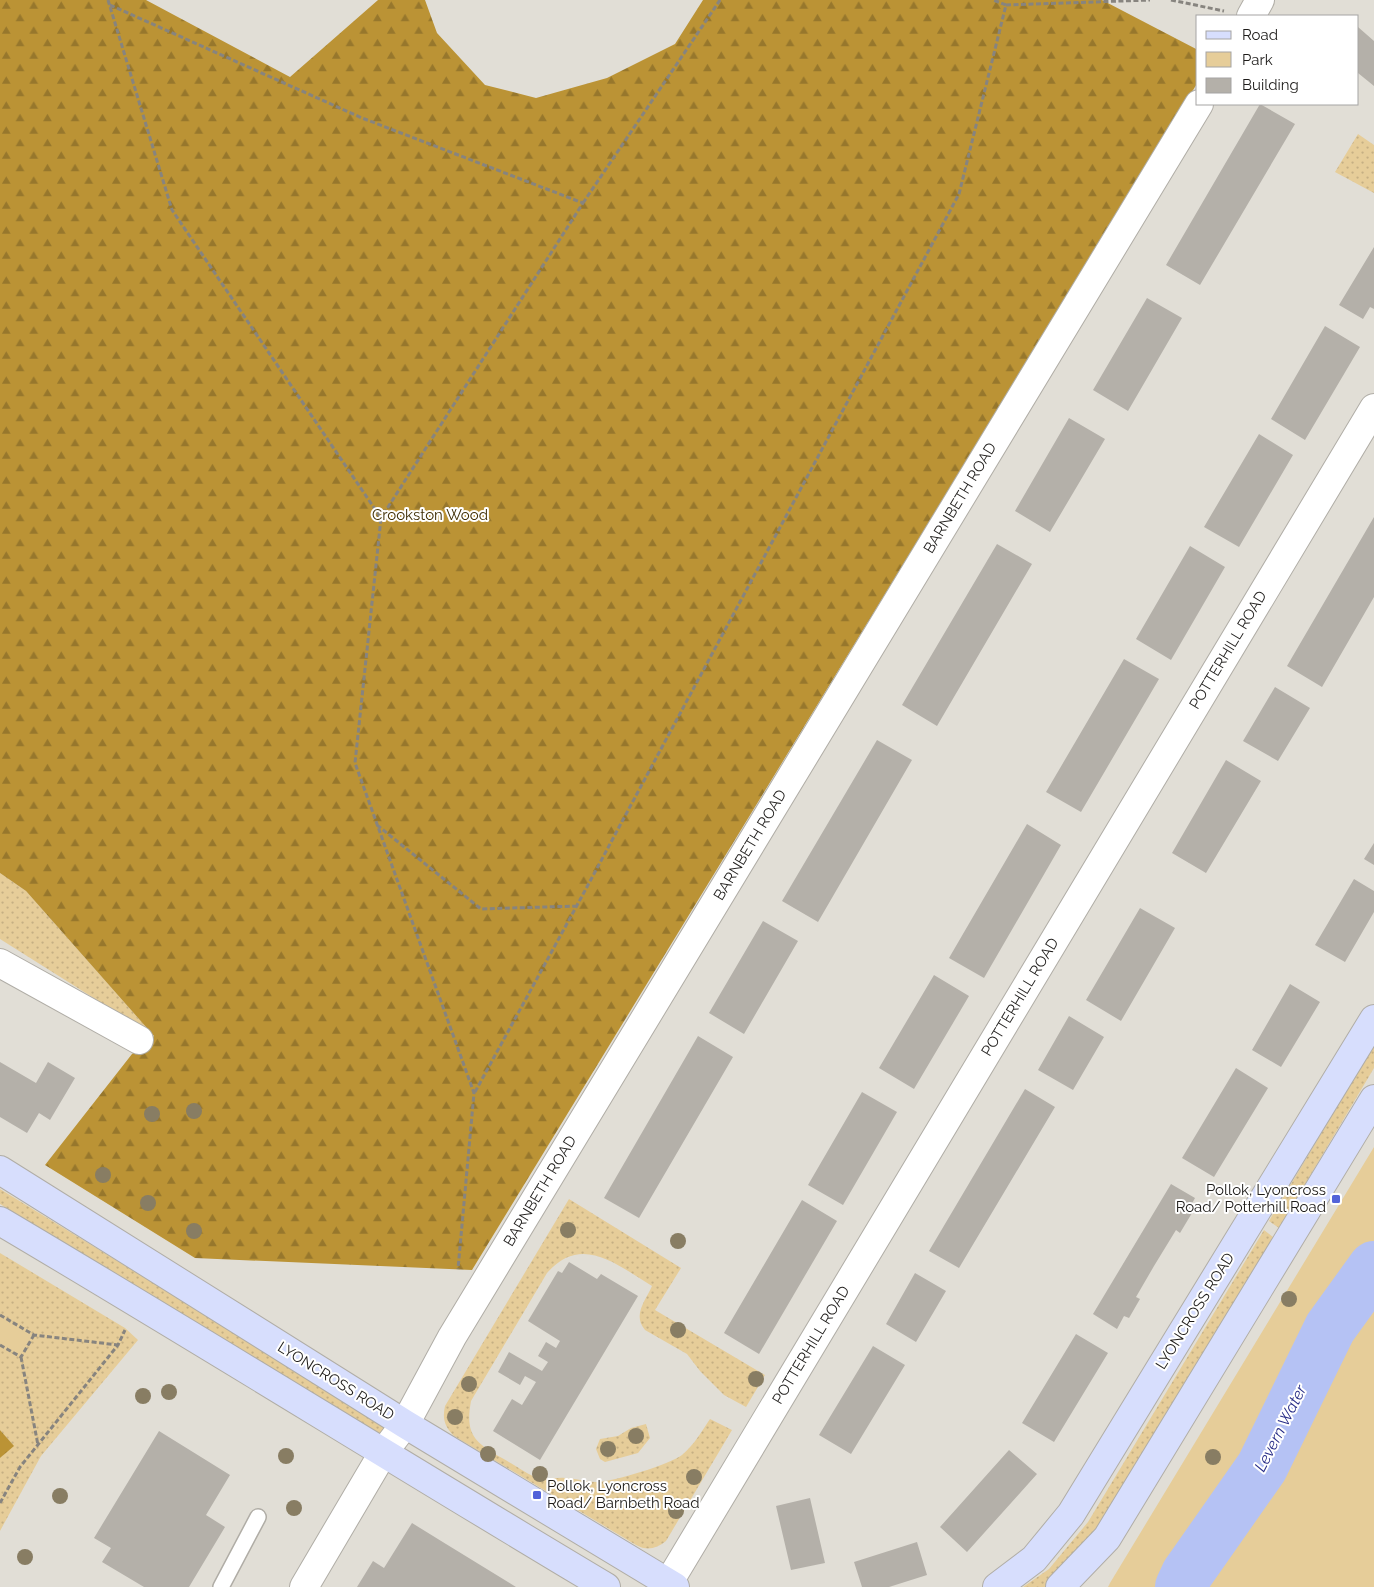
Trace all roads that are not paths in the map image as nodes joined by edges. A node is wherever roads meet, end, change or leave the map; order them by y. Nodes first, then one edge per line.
1 (1260, 0) edge
2 (1252, 15) edge
3 (1198, 105) edge
4 (1374, 408) edge
5 (0, 963) edge
6 (1374, 1019) edge
7 (139, 1040) dead end
8 (1374, 1099) edge
9 (0, 1170) edge
10 (0, 1221) edge
11 (405, 1424) junction
12 (383, 1453) junction
13 (258, 1517) dead end
14 (670, 1586) edge
15 (221, 1587) edge
16 (304, 1587) edge
17 (606, 1587) edge
18 (997, 1587) edge
19 (1060, 1587) edge

1 - 2 street
3 - 11 street, BARNBETH ROAD
4 - 14 street, POTTERHILL ROAD
5 - 7 street
6 - 18 street, LYONCROSS ROAD
8 - 19 street
9 - 11 street, LYONCROSS ROAD
10 - 12 street
11 - 12 street, BARNBETH ROAD
11 - 14 street, LYONCROSS ROAD
12 - 16 street, BARNBETH ROAD
12 - 17 street
13 - 15 lane

